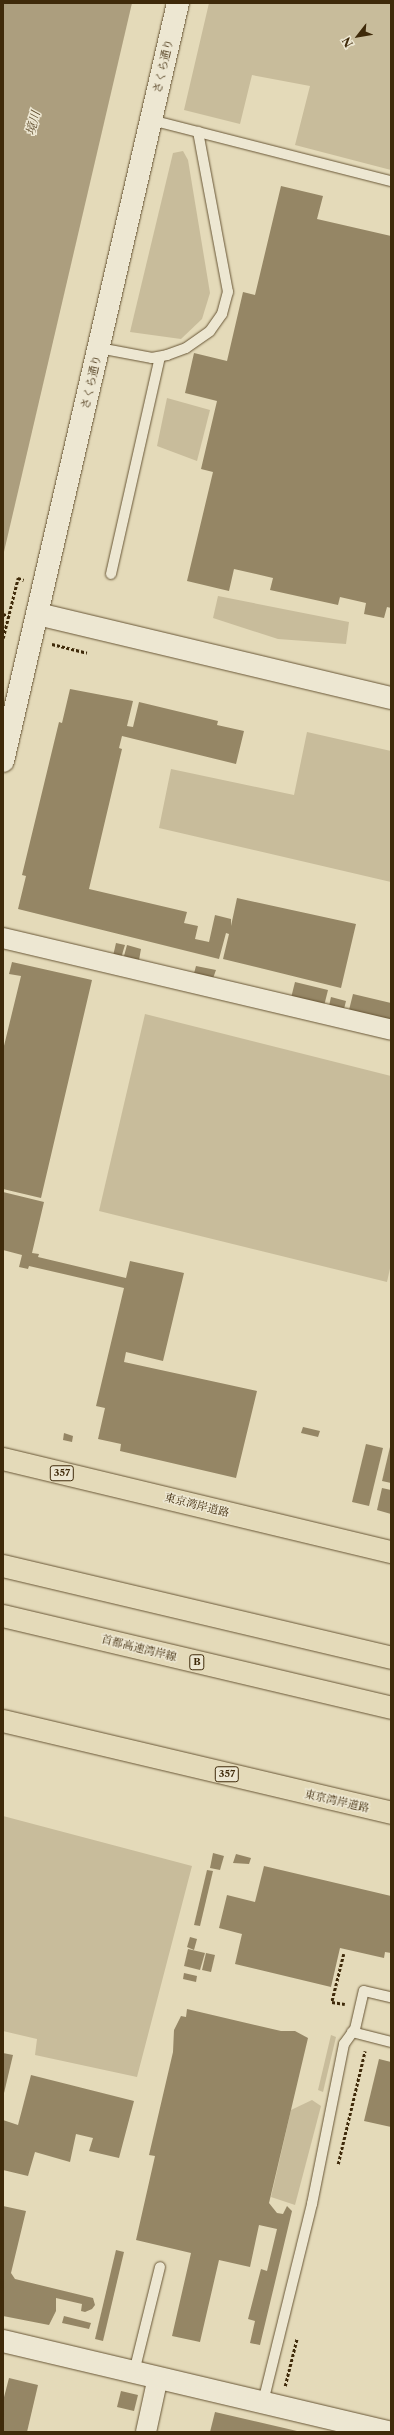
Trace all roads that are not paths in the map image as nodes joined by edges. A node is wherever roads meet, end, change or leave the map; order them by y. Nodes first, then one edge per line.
1 (178, 3) edge
2 (151, 120) junction
3 (198, 132) junction
4 (391, 181) edge
5 (99, 348) junction
6 (160, 356) junction
7 (111, 574) dead end
8 (38, 614) junction
9 (391, 698) edge
10 (3, 761) edge
11 (3, 938) edge
12 (391, 1030) edge
13 (3, 1458) edge
14 (391, 1552) edge
15 (3, 1566) edge
16 (3, 1616) edge
17 (391, 1658) edge
18 (391, 1708) edge
19 (3, 1721) edge
20 (391, 1813) edge
21 (391, 1998) edge
22 (352, 2032) junction
23 (391, 2042) edge
24 (160, 2267) dead end
25 (3, 2341) edge
26 (134, 2372) junction
27 (158, 2378) junction
28 (263, 2402) junction
29 (146, 2432) edge
30 (388, 2432) edge

1 - 2 street, さくら通り
2 - 3 lane
2 - 5 street, さくら通り
3 - 4 lane
3 - 6 lane
5 - 6 lane
5 - 8 street, さくら通り
6 - 7 lane
8 - 9 street
8 - 10 street, さくら通り
11 - 12 street
13 - 14 highway, 東京湾岸道路 / 357
15 - 17 highway
16 - 18 highway, 首都高速湾岸線 / B
19 - 20 highway, 東京湾岸道路 / 357
21 - 22 lane
22 - 23 lane
22 - 28 lane
24 - 26 lane
25 - 26 street
26 - 27 street
27 - 28 street
27 - 29 street
28 - 30 street

